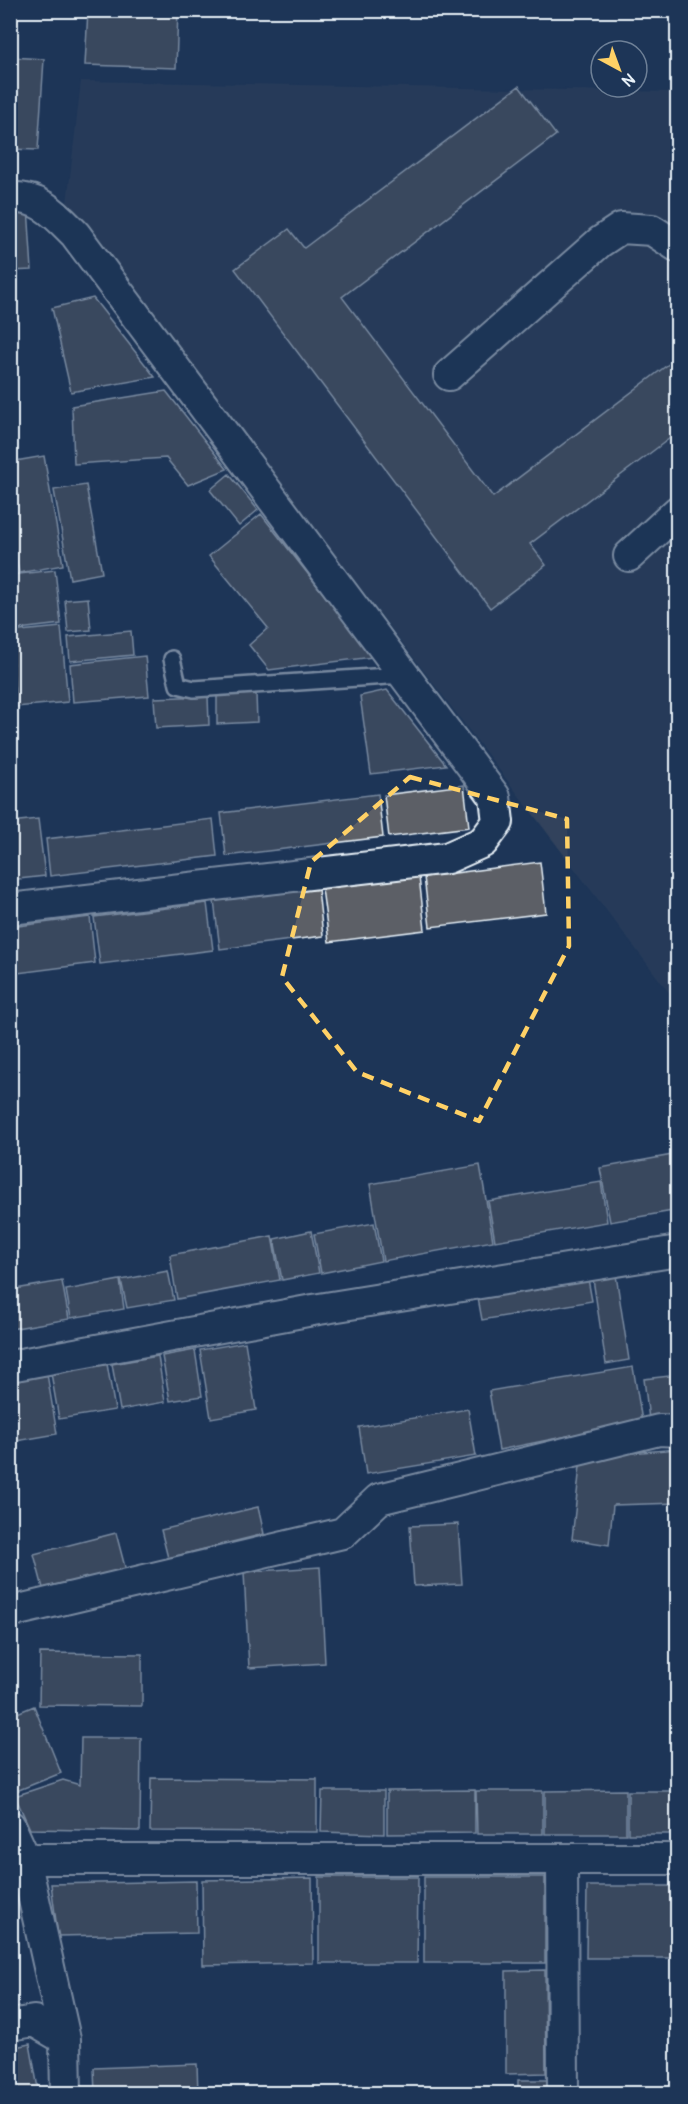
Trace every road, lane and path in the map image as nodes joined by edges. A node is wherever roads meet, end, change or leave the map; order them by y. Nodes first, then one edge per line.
1 (10, 198) edge
2 (678, 247) edge
3 (448, 375) dead end
4 (678, 511) edge
5 (629, 556) dead end
6 (172, 659) dead end
7 (403, 675) junction
8 (10, 909) edge
9 (678, 1251) edge
10 (10, 1366) edge
11 (678, 1431) edge
12 (10, 1612) edge
13 (10, 1826) edge
14 (25, 1859) junction
15 (562, 1859) junction
16 (678, 1859) edge
17 (10, 2025) edge
18 (65, 2039) junction
19 (66, 2094) edge
20 (563, 2094) edge

1 - 7 street
2 - 3 street
4 - 5 street
6 - 7 lane
7 - 8 street
9 - 10 street
11 - 12 street
13 - 14 street
14 - 15 street
14 - 18 street
15 - 16 street
15 - 20 street
17 - 18 street
18 - 19 street

